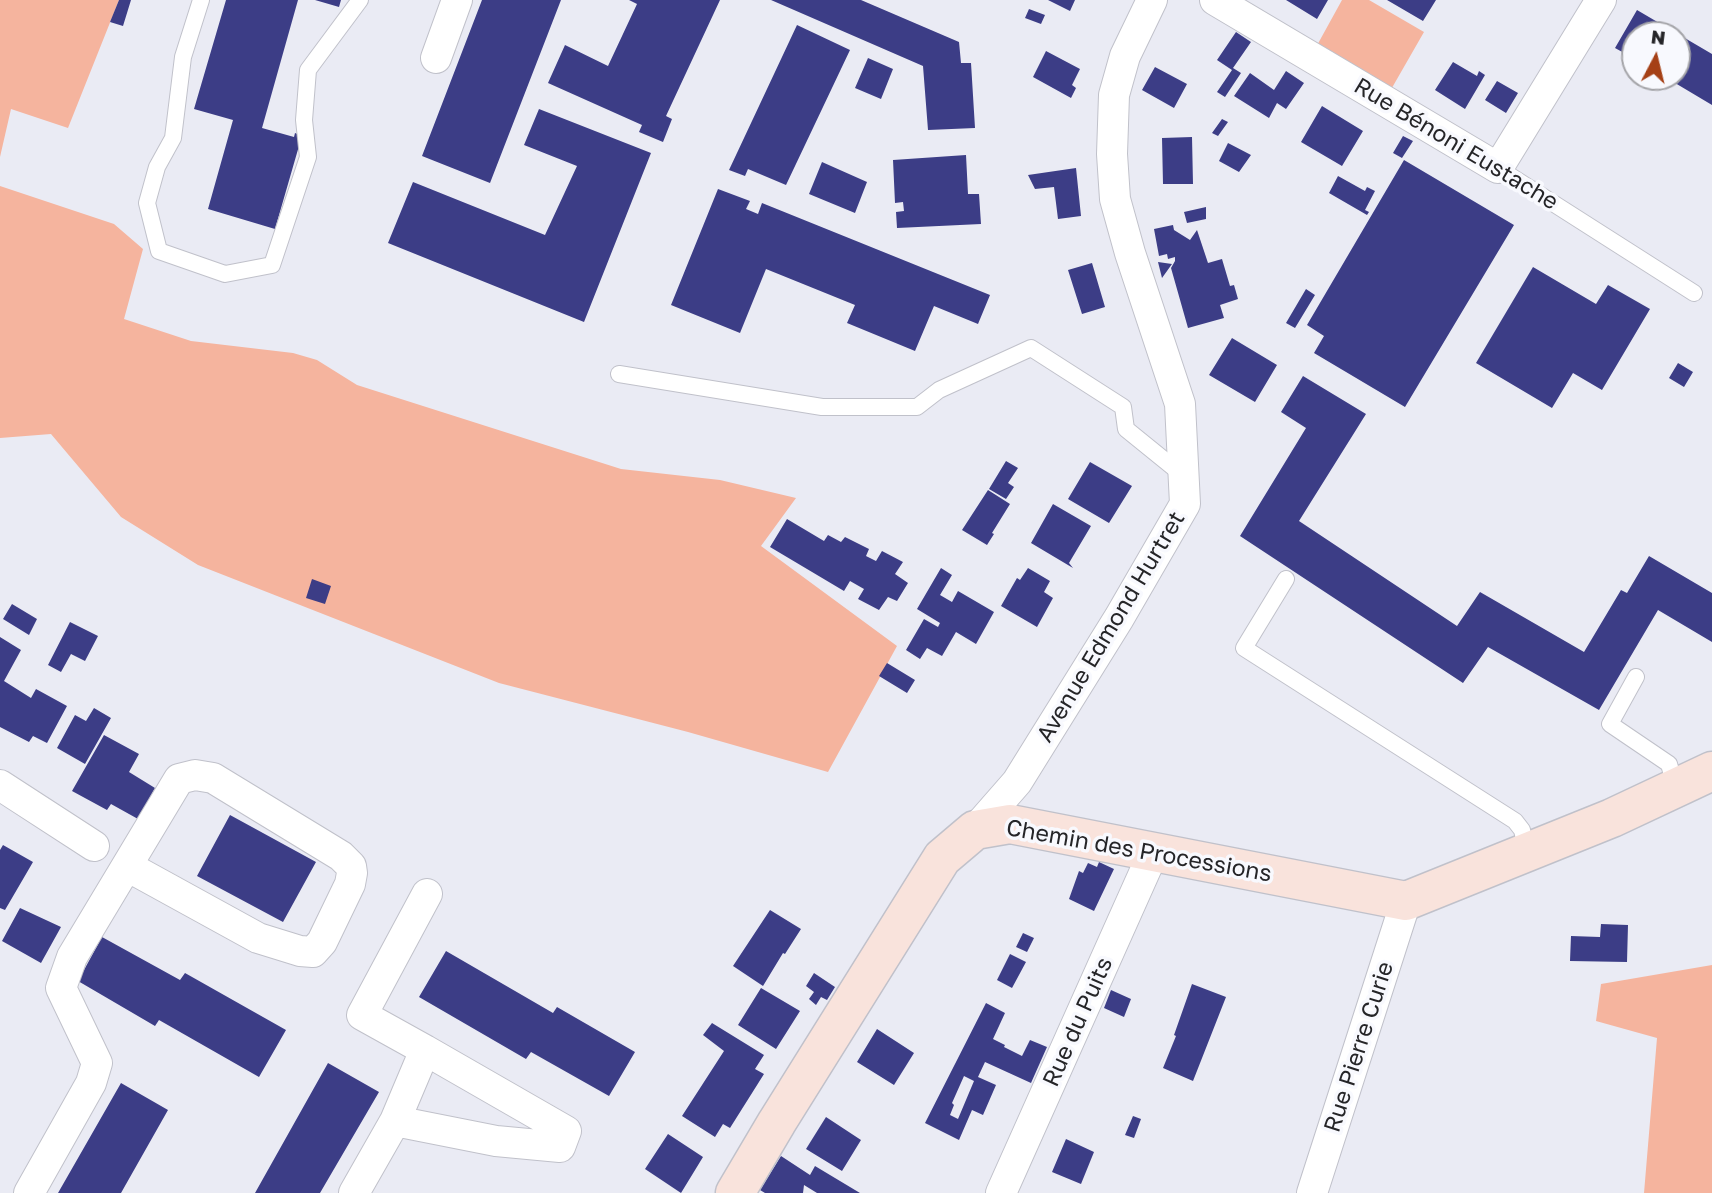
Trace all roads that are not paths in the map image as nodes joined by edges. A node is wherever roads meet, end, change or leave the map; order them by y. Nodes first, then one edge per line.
1 (201, 0) edge
2 (360, 0) edge
3 (457, 0) edge
4 (1152, 0) edge
5 (1215, 0) edge
6 (1601, 0) edge
7 (436, 58) dead end
8 (1499, 168) junction
9 (1694, 293) dead end
10 (620, 374) dead end
11 (1185, 478) junction
12 (1286, 579) dead end
13 (1636, 677) dead end
14 (1712, 771) edge
15 (0, 785) edge
16 (1676, 789) junction
17 (975, 830) junction
18 (94, 846) dead end
19 (1154, 851) junction
20 (1527, 852) junction
21 (127, 866) junction
22 (427, 894) dead end
23 (1406, 901) junction
24 (425, 1050) junction
25 (395, 1121) junction
26 (29, 1193) edge
27 (355, 1193) edge
28 (735, 1193) edge
29 (1001, 1193) edge
30 (1312, 1193) edge

1 - 2 lane
3 - 7 street
4 - 11 street, Avenue Edmond Hurtret
5 - 8 street, Rue Bénoni Eustache
6 - 8 street
8 - 9 lane, Rue Bénoni Eustache
10 - 11 lane
11 - 17 street, Avenue Edmond Hurtret
12 - 20 lane
13 - 16 lane
14 - 16 street
15 - 18 street
16 - 20 street
17 - 19 street, Chemin des Processions
17 - 28 street, Chemin des Processions
19 - 23 street, Chemin des Processions
19 - 29 street, Rue du Puits
20 - 23 street
21 - 21 street
21 - 26 street
22 - 24 street
23 - 30 street, Rue Pierre Curie
24 - 25 street
24 - 25 street
25 - 27 street

